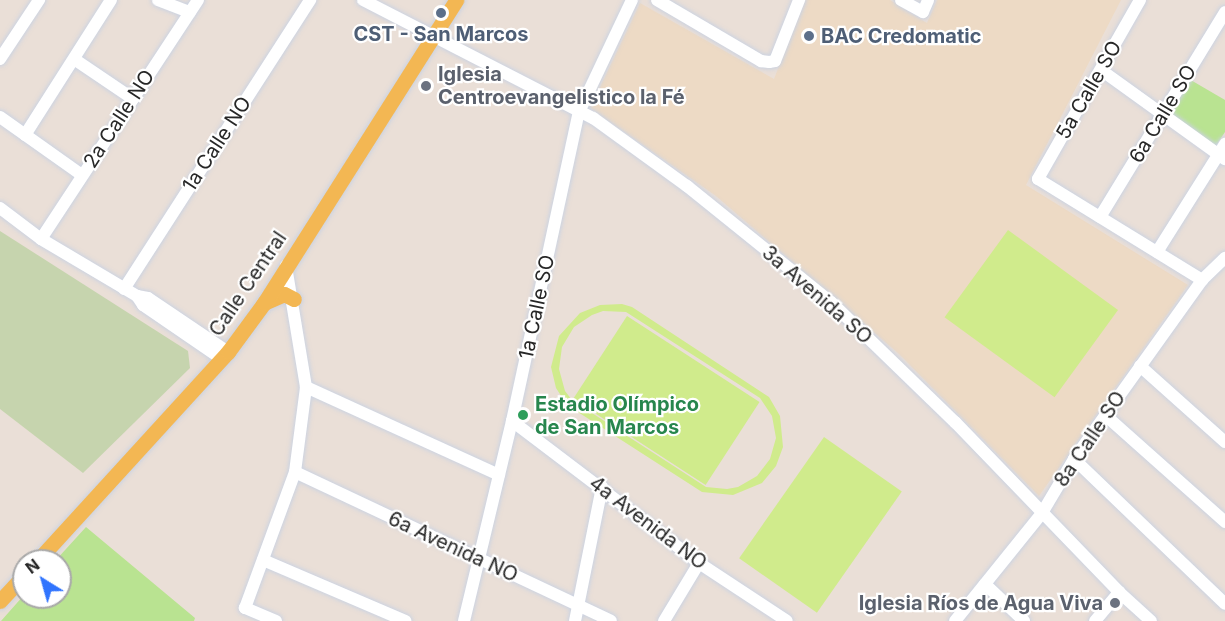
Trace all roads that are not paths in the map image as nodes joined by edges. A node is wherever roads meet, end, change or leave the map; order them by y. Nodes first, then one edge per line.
1 (39, 0) edge
2 (111, 0) edge
3 (158, 0) edge
4 (198, 0) edge
5 (310, 0) edge
6 (363, 0) edge
7 (456, 0) edge
8 (632, 0) edge
9 (657, 0) edge
10 (800, 0) edge
11 (901, 0) edge
12 (928, 0) edge
13 (1140, 0) edge
14 (190, 12) junction
15 (1225, 12) edge
16 (432, 37) junction
17 (0, 59) edge
18 (74, 59) junction
19 (1101, 70) junction
20 (133, 99) junction
21 (579, 112) junction
22 (1163, 114) junction
23 (0, 117) edge
24 (25, 135) junction
25 (1223, 153) edge
26 (82, 176) junction
27 (0, 208) edge
28 (1100, 217) junction
29 (41, 238) junction
30 (1157, 252) junction
31 (1225, 258) edge
32 (286, 266) junction
33 (1202, 279) junction
34 (124, 288) junction
35 (294, 299) junction
36 (264, 303) junction
37 (225, 356) junction
38 (1140, 366) junction
39 (306, 387) junction
40 (1105, 416) junction
41 (513, 421) junction
42 (1225, 442) edge
43 (1074, 459) junction
44 (296, 472) junction
45 (499, 476) junction
46 (602, 488) junction
47 (1042, 513) junction
48 (1225, 522) edge
49 (48, 549) edge
50 (479, 558) junction
51 (263, 561) junction
52 (699, 563) junction
53 (985, 584) junction
54 (12, 588) edge
55 (1119, 592) junction
56 (0, 601) edge
57 (1225, 604) edge
58 (578, 607) junction
59 (276, 621) edge
60 (405, 621) edge
61 (464, 621) edge
62 (575, 621) edge
63 (611, 621) edge
64 (664, 621) edge
65 (787, 621) edge
66 (955, 621) edge
67 (1024, 621) edge
68 (1095, 621) edge
69 (1151, 621) edge

1 - 17 street
2 - 18 street
3 - 14 street
4 - 14 street, 2a Calle NO
5 - 34 street, 1a Calle NO
6 - 16 street, 3a Avenida SO
7 - 16 main road, Calle Central
8 - 21 street, 1a Calle SO
9 - 10 street
11 - 12 street
13 - 19 street, 5a Calle SO
14 - 20 street, 2a Calle NO
15 - 22 street, 6a Calle SO
16 - 21 street, 3a Avenida SO
16 - 32 main road, Calle Central
18 - 20 street
18 - 24 street
19 - 22 street
19 - 28 street, 5a Calle SO
20 - 26 street, 2a Calle NO
21 - 41 street, 1a Calle SO
21 - 47 street, 3a Avenida SO
22 - 25 street
22 - 28 street, 6a Calle SO
23 - 24 street
24 - 26 street
25 - 30 street
26 - 29 street, 2a Calle NO
27 - 29 street
28 - 30 street
29 - 34 street
30 - 33 street
31 - 33 street, 8a Calle SO
32 - 35 street
32 - 36 main road, Calle Central
33 - 38 street, 8a Calle SO
34 - 37 street
35 - 36 main road
35 - 39 street
36 - 37 main road, Calle Central
37 - 49 main road, Calle Central
38 - 40 street, 8a Calle SO
38 - 42 street
39 - 44 street
39 - 45 street
40 - 43 street, 8a Calle SO
40 - 48 street
41 - 45 street, 1a Calle SO
41 - 46 street, 4a Avenida NO
43 - 47 street, 8a Calle SO
43 - 57 street
44 - 50 street, 6a Avenida NO
44 - 51 street
45 - 50 street, 1a Calle SO
46 - 52 street, 4a Avenida NO
46 - 58 street
47 - 53 street, 8a Calle SO
47 - 55 street, 3a Avenida SO
50 - 58 street, 6a Avenida NO
50 - 61 street, 1a Calle SO
51 - 59 street
51 - 60 street
52 - 64 street
52 - 65 street, 4a Avenida NO
53 - 66 street, 8a Calle SO
53 - 67 street
54 - 56 main road
55 - 68 street
55 - 69 street, 3a Avenida SO
58 - 62 street
58 - 63 street, 6a Avenida NO

